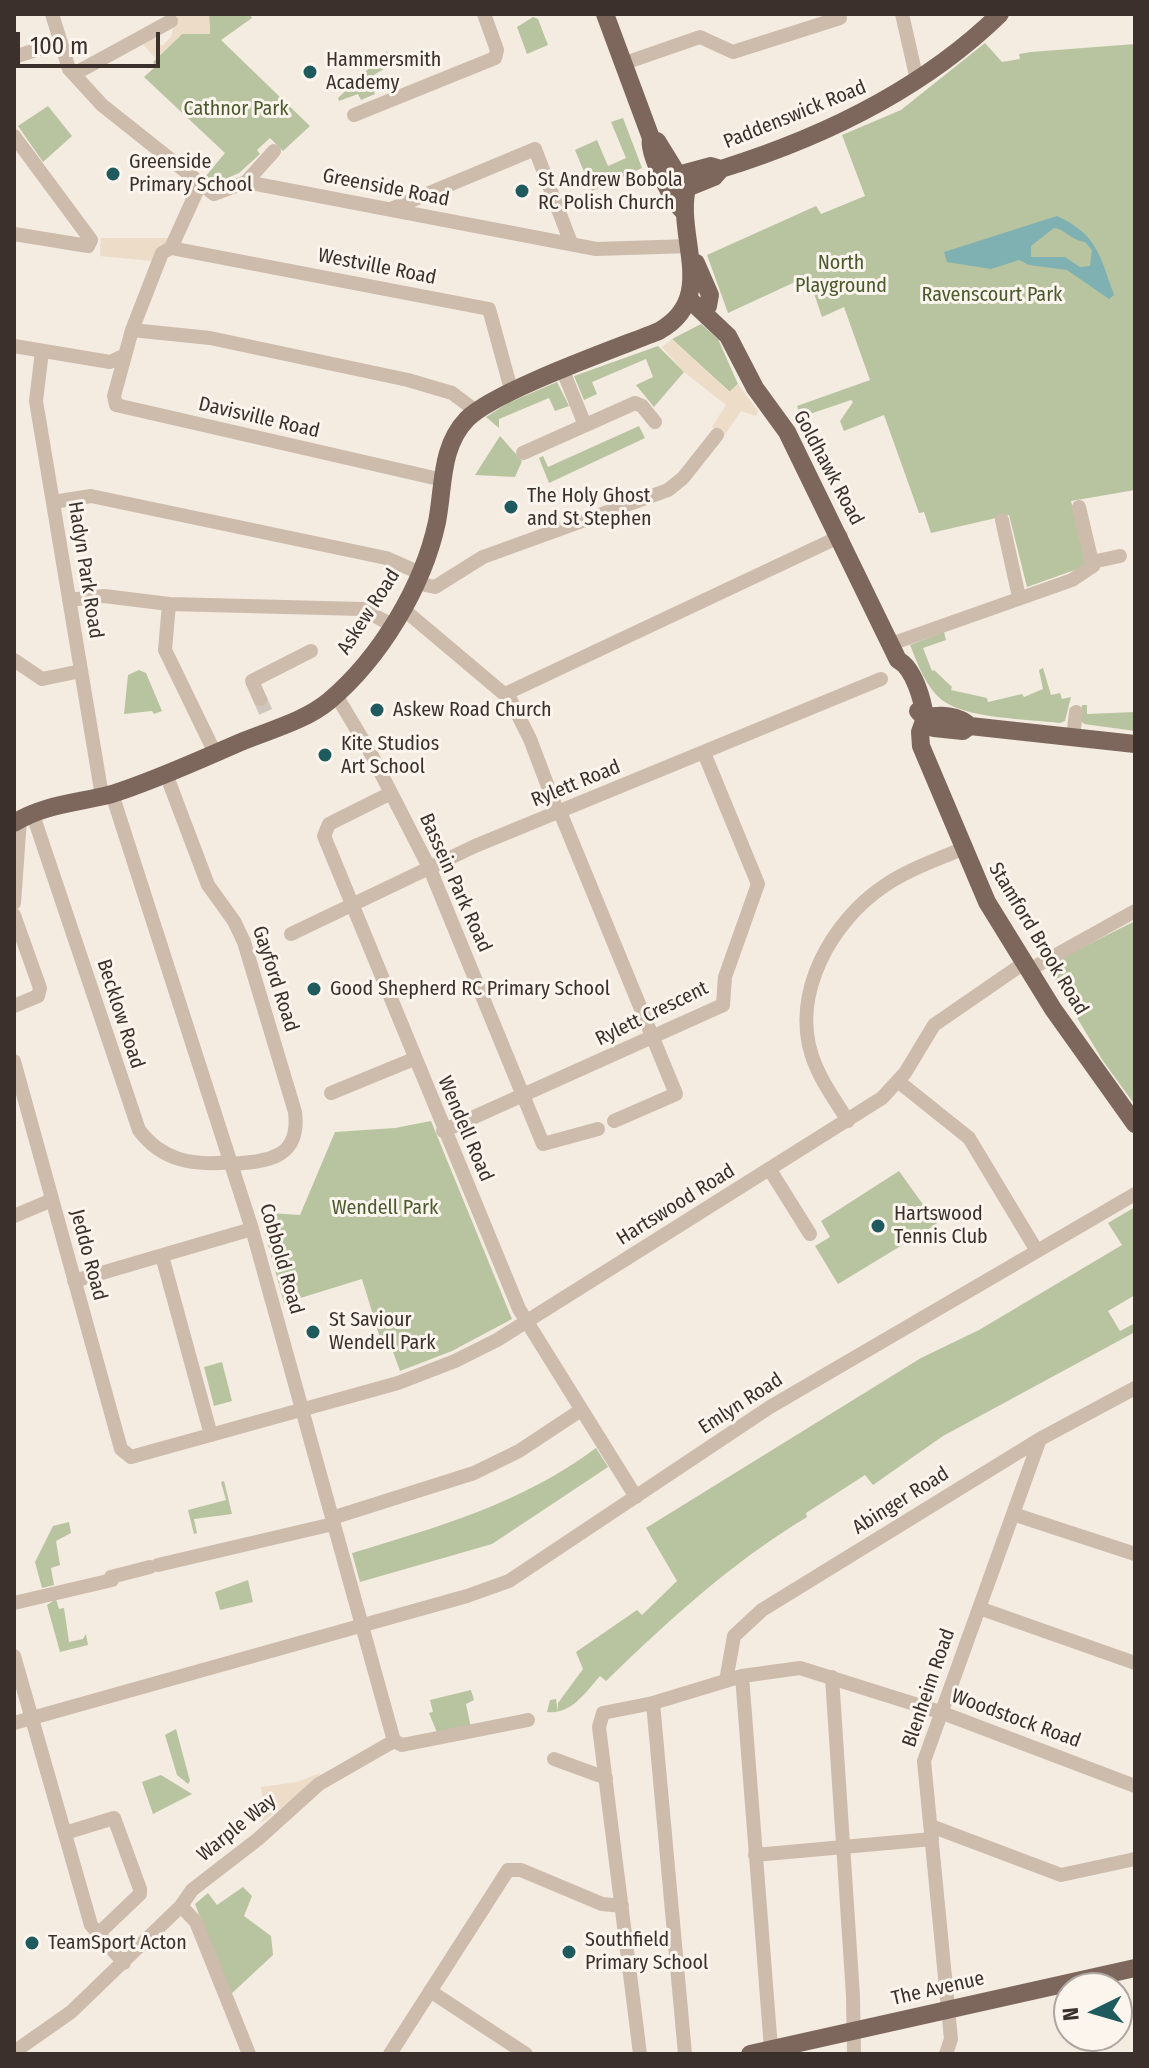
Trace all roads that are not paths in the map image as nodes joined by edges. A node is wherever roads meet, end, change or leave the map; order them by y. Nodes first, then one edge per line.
1 (52, 14) edge
2 (484, 14) edge
3 (605, 14) edge
4 (902, 14) edge
5 (1000, 14) edge
6 (840, 18) dead end
7 (171, 21) dead end
8 (61, 42) junction
9 (14, 57) edge
10 (622, 64) junction
11 (74, 74) junction
12 (917, 80) junction
13 (354, 115) dead end
14 (14, 136) edge
15 (274, 151) dead end
16 (246, 182) junction
17 (200, 184) junction
18 (679, 184) junction
19 (391, 209) junction
20 (14, 234) edge
21 (571, 243) junction
22 (171, 248) junction
23 (690, 250) junction
24 (699, 300) junction
25 (132, 330) junction
26 (14, 346) edge
27 (42, 351) junction
28 (123, 356) junction
29 (563, 371) junction
30 (512, 393) junction
31 (476, 411) junction
32 (655, 422) dead end
33 (585, 425) junction
34 (717, 435) dead end
35 (523, 453) dead end
36 (443, 480) junction
37 (53, 502) junction
38 (1079, 507) dead end
39 (1002, 520) dead end
40 (841, 536) junction
41 (1120, 556) dead end
42 (1092, 562) junction
43 (418, 578) junction
44 (1019, 597) junction
45 (69, 600) junction
46 (169, 604) junction
47 (402, 608) junction
48 (392, 625) junction
49 (311, 651) dead end
50 (895, 652) junction
51 (14, 660) edge
52 (81, 671) junction
53 (881, 679) dead end
54 (505, 694) junction
55 (336, 695) junction
56 (260, 699) tunnel mouth
57 (1076, 712) dead end
58 (925, 718) junction
59 (1073, 737) junction
60 (1135, 744) edge
61 (215, 753) junction
62 (704, 753) junction
63 (166, 774) junction
64 (391, 793) junction
65 (107, 795) junction
66 (559, 812) junction
67 (21, 815) edge
68 (962, 849) junction
69 (430, 869) junction
70 (14, 903) edge
71 (352, 908) junction
72 (1135, 911) edge
73 (14, 915) edge
74 (291, 934) dead end
75 (1026, 966) junction
76 (14, 1006) edge
77 (652, 1037) junction
78 (414, 1059) junction
79 (14, 1061) edge
80 (899, 1082) junction
81 (18, 1092) edge
82 (331, 1093) dead end
83 (525, 1094) junction
84 (614, 1121) dead end
85 (848, 1121) junction
86 (1135, 1124) edge
87 (598, 1129) dead end
88 (443, 1131) junction
89 (231, 1163) junction
90 (770, 1170) junction
91 (1135, 1194) edge
92 (52, 1200) junction
93 (14, 1216) edge
94 (252, 1229) junction
95 (810, 1234) dead end
96 (1037, 1251) junction
97 (162, 1256) junction
98 (74, 1281) junction
99 (527, 1323) junction
100 (1135, 1388) edge
101 (302, 1409) junction
102 (581, 1410) junction
103 (211, 1435) junction
104 (1040, 1439) junction
105 (127, 1456) joint
106 (636, 1497) junction
107 (1013, 1514) junction
108 (332, 1521) junction
109 (1135, 1554) edge
110 (14, 1603) edge
111 (979, 1608) junction
112 (361, 1626) junction
113 (14, 1656) edge
114 (1135, 1663) edge
115 (742, 1676) junction
116 (832, 1677) junction
117 (726, 1681) junction
118 (653, 1703) junction
119 (940, 1712) junction
120 (32, 1719) junction
121 (528, 1720) dead end
122 (14, 1723) edge
123 (394, 1741) junction
124 (554, 1759) dead end
125 (606, 1778) junction
126 (1135, 1786) edge
127 (932, 1832) junction
128 (65, 1833) junction
129 (841, 1847) junction
130 (755, 1855) junction
131 (1135, 1859) edge
132 (181, 1906) junction
133 (622, 1906) junction
134 (97, 1935) junction
135 (124, 1963) junction
136 (1135, 1968) edge
137 (430, 1991) junction
138 (948, 2009) junction
139 (853, 2031) junction
140 (14, 2052) edge
141 (762, 2052) edge
142 (249, 2054) edge
143 (390, 2054) edge
144 (526, 2054) edge
145 (640, 2054) edge
146 (685, 2054) edge
147 (854, 2054) edge
148 (946, 2054) edge

1 - 8 street
2 - 13 street
3 - 10 main road
4 - 12 street
5 - 12 main road, Paddenswick Road
6 - 10 street
7 - 11 street
8 - 9 street
8 - 11 street
10 - 18 main road
11 - 17 street
12 - 18 main road, Paddenswick Road
14 - 20 street
15 - 16 street
16 - 17 street, Greenside Road
16 - 19 street, Greenside Road
17 - 22 street
18 - 23 main road
19 - 21 street, Greenside Road
19 - 21 street
21 - 23 street, Greenside Road
22 - 25 street
22 - 30 street, Westville Road
23 - 24 main road
24 - 29 main road, Askew Road
24 - 40 main road, Goldhawk Road
25 - 28 street
25 - 31 street
26 - 27 street
27 - 28 street
27 - 37 street, Hadyn Park Road
28 - 36 street, Davisville Road
29 - 30 main road, Askew Road
29 - 33 street
30 - 31 main road, Askew Road
31 - 36 main road, Askew Road
32 - 33 street
33 - 35 street
34 - 43 street
36 - 43 main road, Askew Road
37 - 43 street
37 - 45 street, Hadyn Park Road
38 - 42 street
39 - 44 street
40 - 50 main road, Goldhawk Road
40 - 54 street
41 - 42 street
42 - 44 street
43 - 47 main road, Askew Road
44 - 50 street
45 - 46 street
45 - 52 street, Hadyn Park Road
46 - 48 street
46 - 61 street
47 - 48 main road, Askew Road
47 - 54 street
48 - 55 main road, Askew Road
49 - 56 street
50 - 58 main road, Goldhawk Road
51 - 52 street
52 - 65 street, Hadyn Park Road
53 - 62 street, Rylett Road
54 - 66 street
55 - 61 main road, Askew Road
55 - 64 street, Bassein Park Road
57 - 59 street
58 - 59 main road
58 - 68 main road, Stamford Brook Road
59 - 60 main road
61 - 63 main road, Askew Road
62 - 66 street, Rylett Road
62 - 77 street, Rylett Crescent
63 - 65 main road, Askew Road
63 - 89 street, Gayford Road
64 - 69 street, Bassein Park Road
64 - 71 street, Wendell Road
65 - 67 main road, Askew Road
65 - 89 street, Cobbold Road
66 - 69 street, Rylett Road
66 - 77 street
67 - 70 street
67 - 89 street, Becklow Road
68 - 75 main road, Stamford Brook Road
68 - 85 street
69 - 71 street, Rylett Road
69 - 83 street, Bassein Park Road
71 - 74 street, Rylett Road
71 - 78 street, Wendell Road
72 - 75 street, Hartswood Road
73 - 76 street
75 - 80 street, Hartswood Road
75 - 86 main road, Stamford Brook Road
77 - 83 street, Rylett Crescent
77 - 84 street
78 - 82 street
78 - 88 street, Wendell Road
79 - 81 street, Jeddo Road
80 - 85 street, Hartswood Road
80 - 96 street
81 - 92 street, Jeddo Road
83 - 87 street, Bassein Park Road
83 - 88 street, Rylett Crescent
85 - 90 street, Hartswood Road
88 - 99 street, Wendell Road
89 - 94 street, Cobbold Road
90 - 95 street
90 - 99 street, Hartswood Road
91 - 96 street, Emlyn Road
92 - 93 street
92 - 98 street, Jeddo Road
94 - 97 street
94 - 101 street, Cobbold Road
96 - 106 street, Emlyn Road
97 - 98 street
97 - 103 street
98 - 105 street, Jeddo Road
99 - 101 street, Hartswood Road
99 - 102 street, Wendell Road
100 - 104 street, Abinger Road
101 - 103 street, Hartswood Road
101 - 108 street, Cobbold Road
102 - 106 street, Wendell Road
102 - 108 street
103 - 105 street, Hartswood Road
104 - 107 street, Blenheim Road
104 - 117 street, Abinger Road
106 - 112 street, Emlyn Road
107 - 109 street
107 - 111 street, Blenheim Road
108 - 110 street
108 - 112 street, Cobbold Road
111 - 114 street
111 - 119 street, Blenheim Road
112 - 120 street, Emlyn Road
112 - 123 street, Cobbold Road
113 - 120 street
115 - 116 street, Woodstock Road
115 - 117 street, Woodstock Road
115 - 130 street
116 - 119 street, Woodstock Road
116 - 129 street
117 - 118 street, Woodstock Road
118 - 125 street, Woodstock Road
118 - 146 street
119 - 126 street, Woodstock Road
119 - 127 street, Blenheim Road
120 - 122 street, Emlyn Road
120 - 128 street
121 - 123 street, Warple Way
123 - 132 street, Warple Way
124 - 125 street
125 - 133 street
127 - 129 street
127 - 131 street
127 - 138 street, Blenheim Road
128 - 134 street
128 - 134 street
129 - 130 street
129 - 139 street
130 - 141 street
132 - 135 street, Warple Way
132 - 142 street
133 - 137 street
133 - 145 street
134 - 135 street
135 - 140 street, Warple Way
136 - 138 main road, The Avenue
137 - 143 street
137 - 144 street
138 - 139 main road, The Avenue
138 - 148 street, Blenheim Road
139 - 141 main road, The Avenue
139 - 147 street

